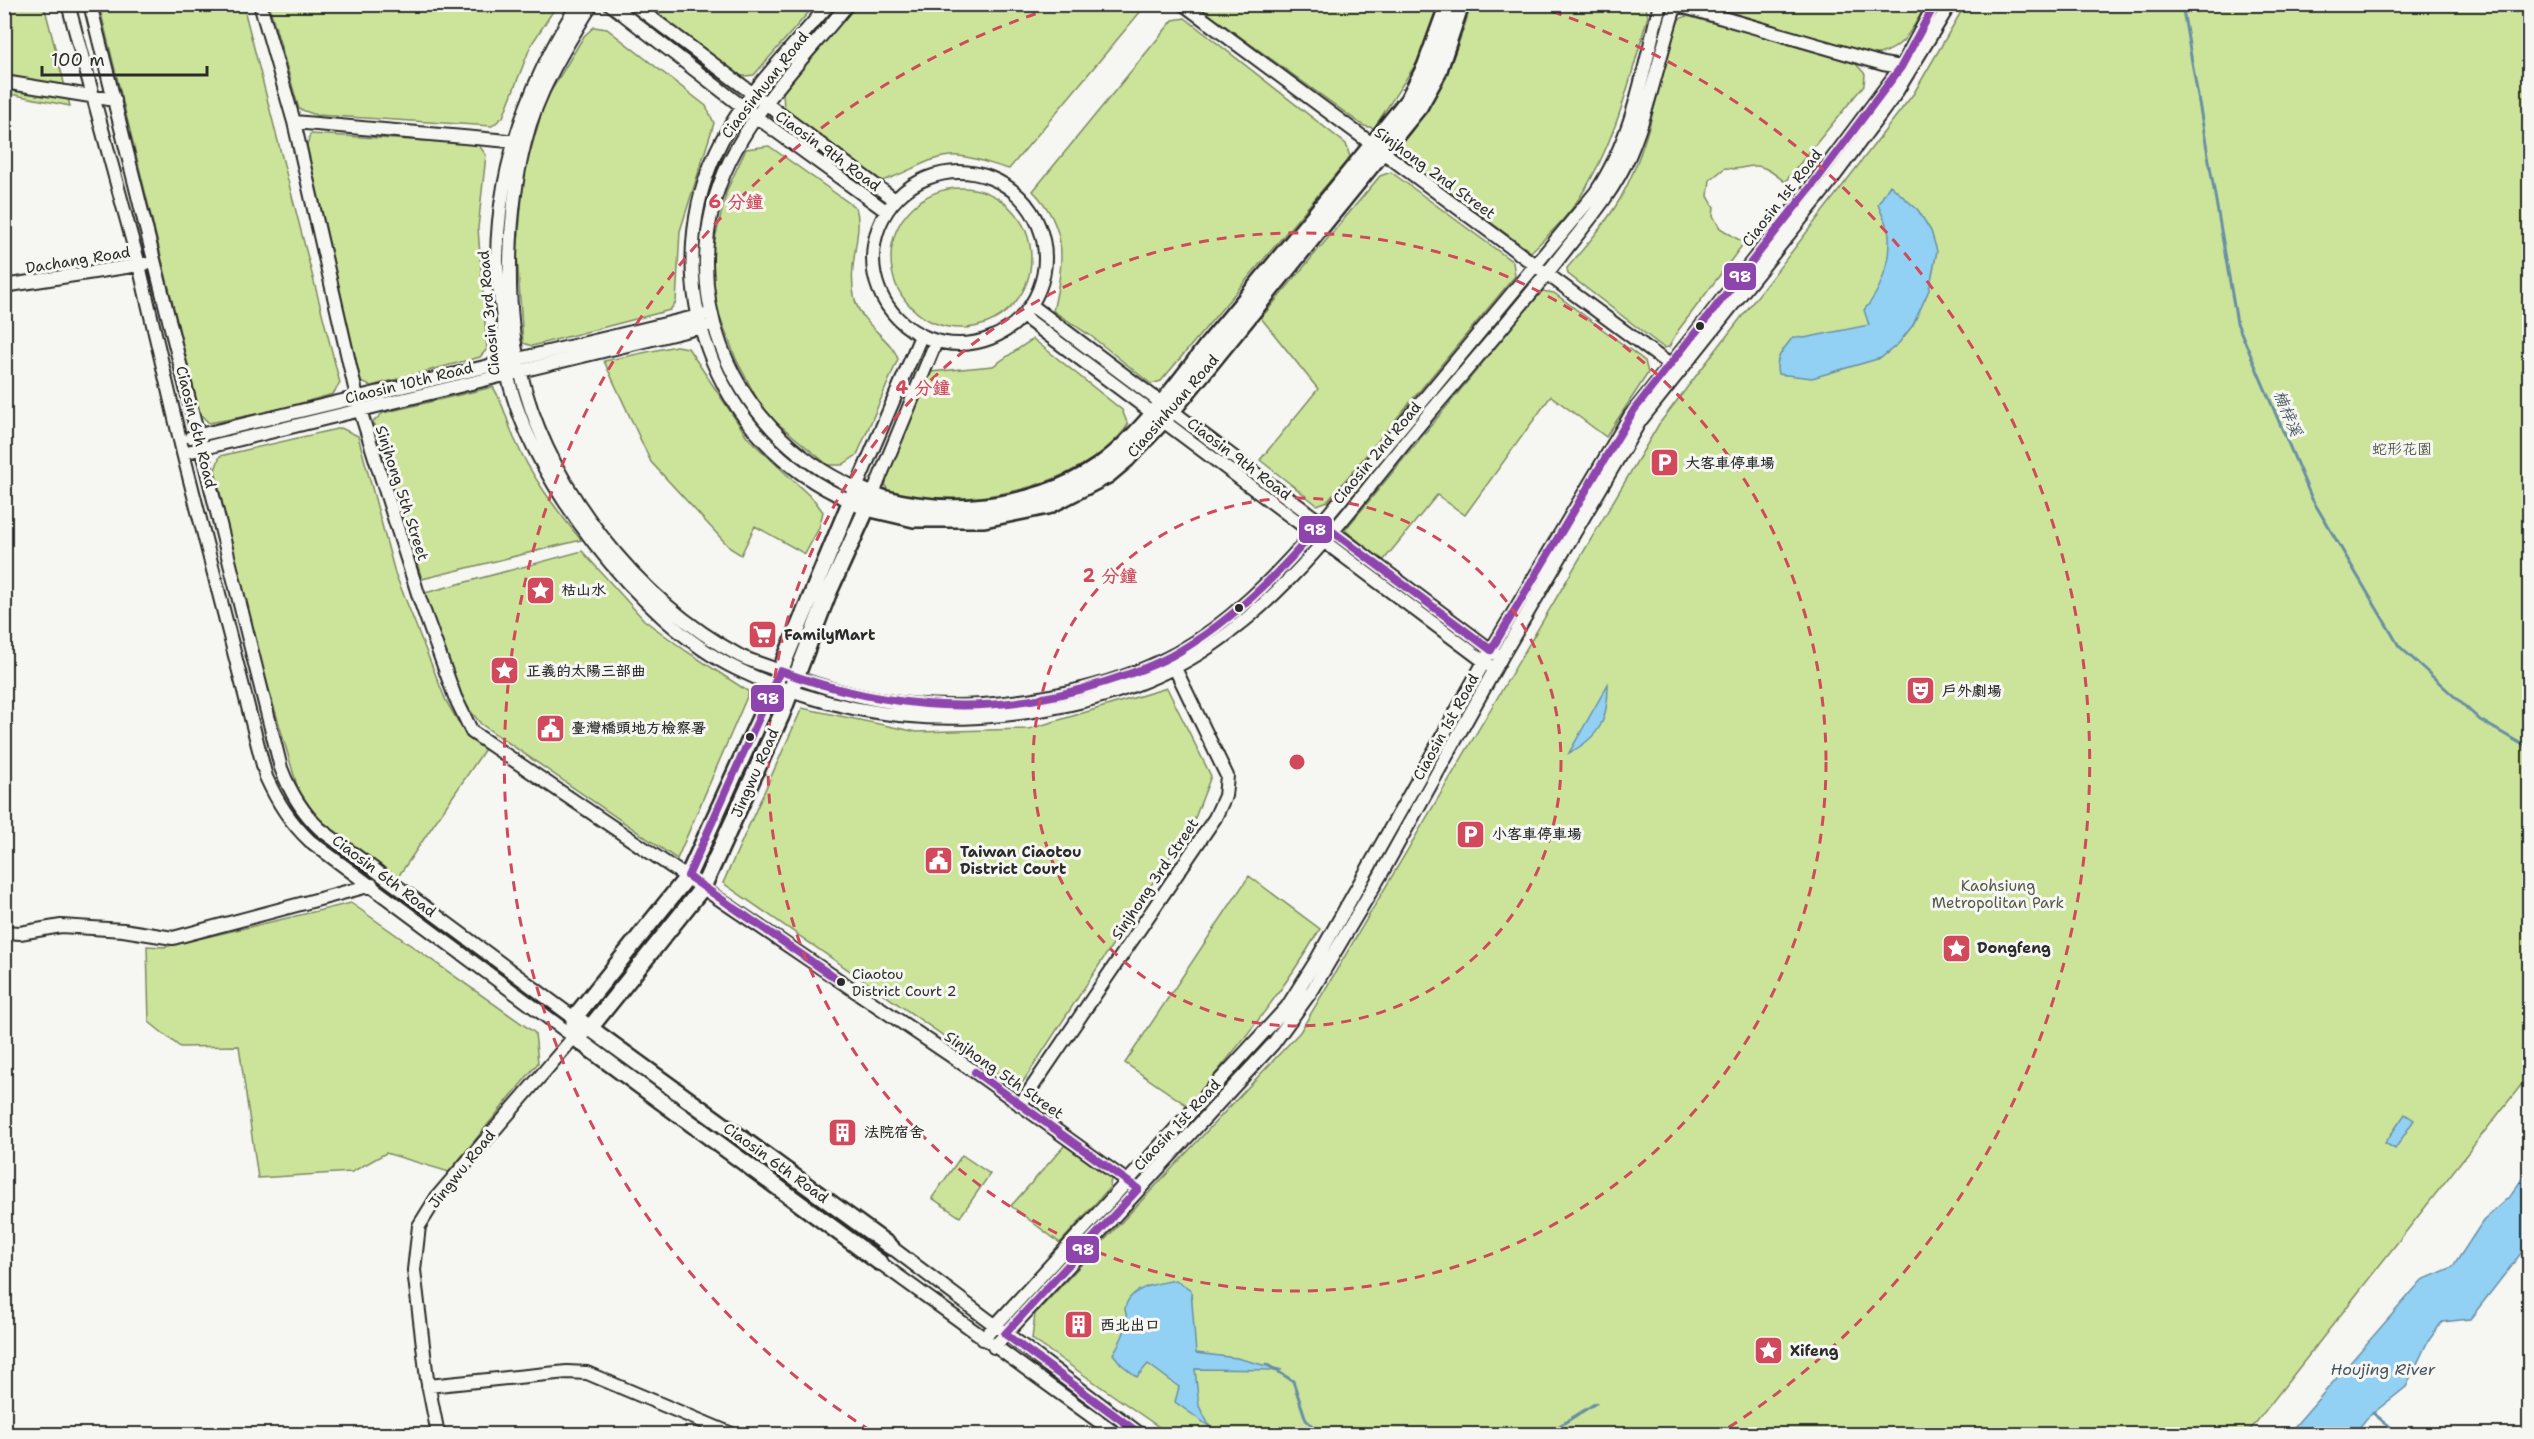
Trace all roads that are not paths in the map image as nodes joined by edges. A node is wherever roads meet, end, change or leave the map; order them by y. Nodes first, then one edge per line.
1 (68, 4) edge
2 (90, 4) edge
3 (260, 4) edge
4 (578, 4) edge
5 (592, 4) edge
6 (610, 4) edge
7 (633, 4) edge
8 (829, 4) edge
9 (848, 4) edge
10 (1184, 4) edge
11 (1448, 4) edge
12 (1461, 4) edge
13 (1660, 4) edge
14 (1935, 4) edge
15 (1950, 4) edge
16 (1675, 5) edge
17 (1907, 68) junction
18 (4, 82) edge
19 (92, 96) junction
20 (753, 96) junction
21 (115, 100) junction
22 (765, 105) junction
23 (744, 108) junction
24 (756, 117) junction
25 (294, 122) junction
26 (518, 142) junction
27 (1378, 149) junction
28 (895, 200) junction
29 (886, 211) junction
30 (156, 262) junction
31 (138, 265) junction
32 (1536, 267) junction
33 (1547, 274) junction
34 (4, 286) edge
35 (1031, 305) junction
36 (1023, 316) junction
37 (711, 319) junction
38 (698, 322) junction
39 (921, 336) junction
40 (936, 342) junction
41 (513, 367) junction
42 (1674, 368) junction
43 (359, 404) junction
44 (1162, 412) junction
45 (180, 440) junction
46 (199, 442) junction
47 (183, 453) junction
48 (854, 494) junction
49 (870, 501) junction
50 (1321, 523) junction
51 (1332, 530) junction
52 (1318, 537) junction
53 (1496, 654) junction
54 (1172, 662) junction
55 (1490, 666) junction
56 (778, 677) junction
57 (794, 684) junction
58 (380, 873) junction
59 (688, 876) junction
60 (370, 887) junction
61 (703, 887) junction
62 (4, 932) edge
63 (574, 1018) junction
64 (590, 1028) junction
65 (574, 1037) junction
66 (1020, 1105) junction
67 (1134, 1186) junction
68 (891, 1247) joint
69 (879, 1262) joint
70 (1000, 1330) junction
71 (984, 1339) junction
72 (994, 1347) junction
73 (428, 1386) junction
74 (438, 1434) edge
75 (732, 1434) edge
76 (1116, 1434) edge
77 (1140, 1434) edge

1 - 19 street, Ciaosin 6th Road
2 - 21 street, Ciaosin 6th Road
3 - 25 street, Sinjhong 5th Street
4 - 26 street, Ciaosin 3rd Road
5 - 26 street, Ciaosin 3rd Road
6 - 23 street, Ciaosin 9th Road
7 - 20 street, Ciaosin 9th Road
8 - 20 street, Ciaosinhuan Road
9 - 22 street, Ciaosinhuan Road
10 - 27 street, Sinjhong 2nd Street
11 - 27 street, Ciaosinhuan Road
12 - 27 street, Ciaosinhuan Road
13 - 32 street, Ciaosin 2nd Road
14 - 17 street, Ciaosin 1st Road
15 - 17 street, Ciaosin 1st Road
16 - 17 street
16 - 33 street, Ciaosin 2nd Road
17 - 42 street, Ciaosin 1st Road
18 - 19 street
19 - 21 street
19 - 31 street, Ciaosin 6th Road
20 - 22 street, Ciaosin 9th Road
20 - 23 street, Ciaosinhuan Road
21 - 30 street, Ciaosin 6th Road
22 - 24 street, Ciaosinhuan Road
22 - 28 street, Ciaosin 9th Road
23 - 24 street, Ciaosin 9th Road
23 - 38 street, Ciaosinhuan Road
24 - 29 street, Ciaosin 9th Road
24 - 37 street, Ciaosinhuan Road
25 - 26 street
25 - 43 street, Sinjhong 5th Street
26 - 41 street, Ciaosin 3rd Road
27 - 32 street, Sinjhong 2nd Street
27 - 44 street, Ciaosinhuan Road
28 - 29 street
28 - 35 street
29 - 39 street
30 - 31 street, Dachang Road
30 - 46 street, Ciaosin 6th Road
31 - 34 street, Dachang Road
31 - 45 street, Ciaosin 6th Road
32 - 33 street, Sinjhong 2nd Street
32 - 50 street, Ciaosin 2nd Road
33 - 42 street, Sinjhong 2nd Street
33 - 51 street, Ciaosin 2nd Road
35 - 36 street
35 - 44 street, Ciaosin 9th Road
36 - 40 street
36 - 44 street, Ciaosin 9th Road
37 - 38 street, Ciaosin 10th Road
37 - 48 street, Ciaosinhuan Road
38 - 41 street, Ciaosin 10th Road
38 - 48 street, Ciaosinhuan Road
39 - 40 street
39 - 48 street, Jingwu Road
40 - 49 street, Jingwu Road
41 - 43 street, Ciaosin 10th Road
41 - 56 street, Ciaosin 3rd Road
42 - 53 street, Ciaosin 1st Road
43 - 46 street, Ciaosin 10th Road
43 - 59 street, Sinjhong 5th Street
44 - 49 street, Ciaosinhuan Road
44 - 50 street, Ciaosin 9th Road
44 - 52 street, Ciaosin 9th Road
45 - 46 street, Ciaosin 10th Road
45 - 47 street, Ciaosin 6th Road
46 - 47 street, Ciaosin 10th Road
46 - 58 street, Ciaosin 6th Road
47 - 60 street, Ciaosin 6th Road
48 - 49 street, Ciaosinhuan Road
48 - 56 street, Jingwu Road
49 - 57 street, Jingwu Road
50 - 51 street, Ciaosin 9th Road
50 - 52 street, Ciaosin 2nd Road
51 - 52 street, Ciaosin 2nd Road
51 - 53 street, Ciaosin 9th Road
52 - 54 street, Ciaosin 2nd Road
52 - 55 street, Ciaosin 9th Road
53 - 55 street, Ciaosin 1st Road
54 - 57 street, Ciaosin 2nd Road
54 - 66 street, Sinjhong 3rd Street
55 - 67 street, Ciaosin 1st Road
56 - 57 street, Ciaosin 2nd Road
56 - 59 street, Jingwu Road
57 - 61 street, Jingwu Road
58 - 60 street
58 - 63 street, Ciaosin 6th Road
59 - 61 street, Sinjhong 5th Street
59 - 63 street, Jingwu Road
60 - 62 street
60 - 65 street, Ciaosin 6th Road
61 - 64 street, Jingwu Road
61 - 66 street, Sinjhong 5th Street
63 - 64 street, Ciaosin 6th Road
63 - 65 street
64 - 65 street, Jingwu Road
64 - 68 street, Ciaosin 6th Road
65 - 69 street, Ciaosin 6th Road
65 - 73 street, Jingwu Road
66 - 67 street, Sinjhong 5th Street
67 - 70 street, Ciaosin 1st Road
68 - 70 street, Ciaosin 6th Road
69 - 71 street, Ciaosin 6th Road
70 - 71 street, Ciaosin 1st Road
70 - 72 street, Ciaosin 1st Road
70 - 77 street, Ciaosin 6th Road
71 - 72 street, Ciaosin 6th Road
72 - 76 street, Ciaosin 6th Road
73 - 74 street, Jingwu Road
73 - 75 street

